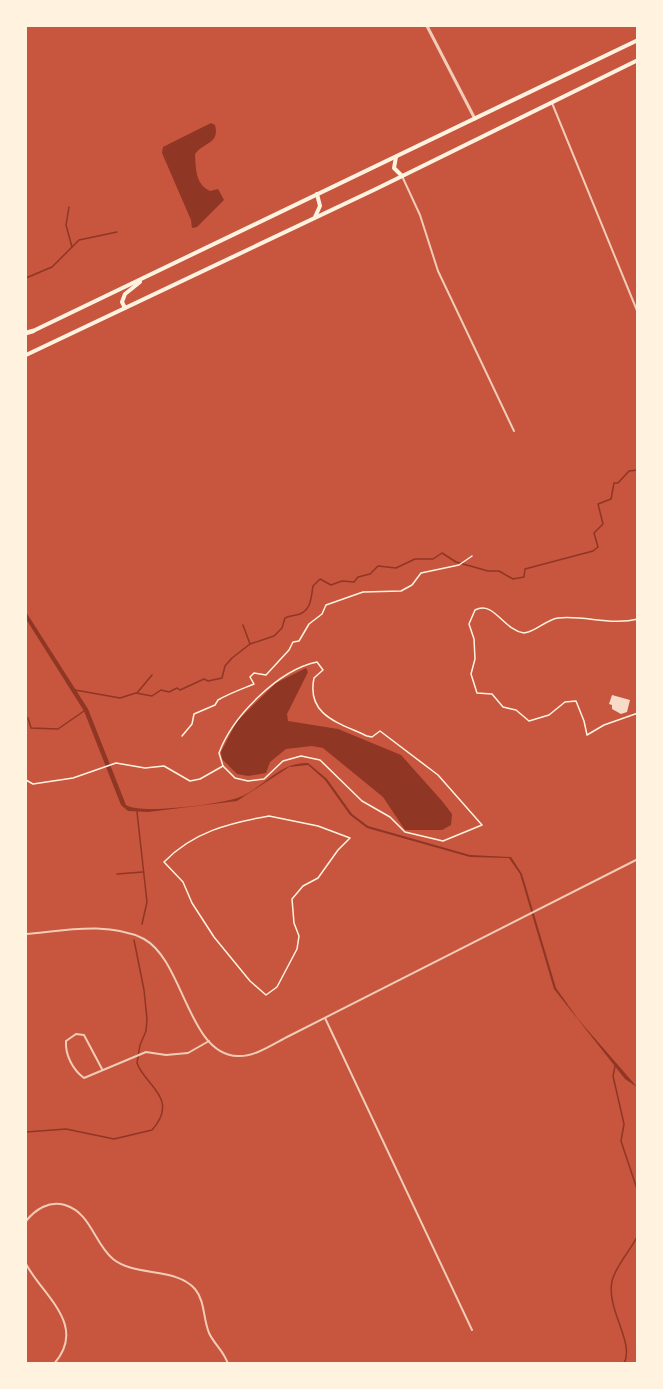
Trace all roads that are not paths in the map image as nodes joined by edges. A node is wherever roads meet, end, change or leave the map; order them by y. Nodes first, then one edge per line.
1 (427, 26) edge
2 (638, 40) edge
3 (638, 60) edge
4 (552, 103) junction
5 (475, 119) junction
6 (397, 156) junction
7 (402, 176) junction
8 (317, 194) junction
9 (312, 219) junction
10 (145, 277) junction
11 (125, 308) junction
12 (638, 314) edge
13 (33, 331) joint
14 (26, 334) edge
15 (26, 355) edge
16 (514, 431) dead end
17 (638, 859) edge
18 (26, 934) edge
19 (325, 1018) junction
20 (208, 1041) junction
21 (102, 1069) junction
22 (26, 1221) edge
23 (26, 1264) edge
24 (472, 1330) dead end
25 (54, 1364) edge
26 (228, 1364) edge

1 - 5 street
2 - 5 main road
3 - 4 main road
4 - 7 main road
4 - 12 street
5 - 6 main road
6 - 7 main road
6 - 8 main road
7 - 9 main road
7 - 16 street
8 - 9 main road
8 - 10 main road
9 - 11 main road
10 - 11 main road
10 - 13 main road
11 - 15 main road
13 - 14 highway
17 - 19 street
18 - 20 street
19 - 20 street
19 - 24 street
20 - 21 street
21 - 21 street
22 - 26 street
23 - 25 street

